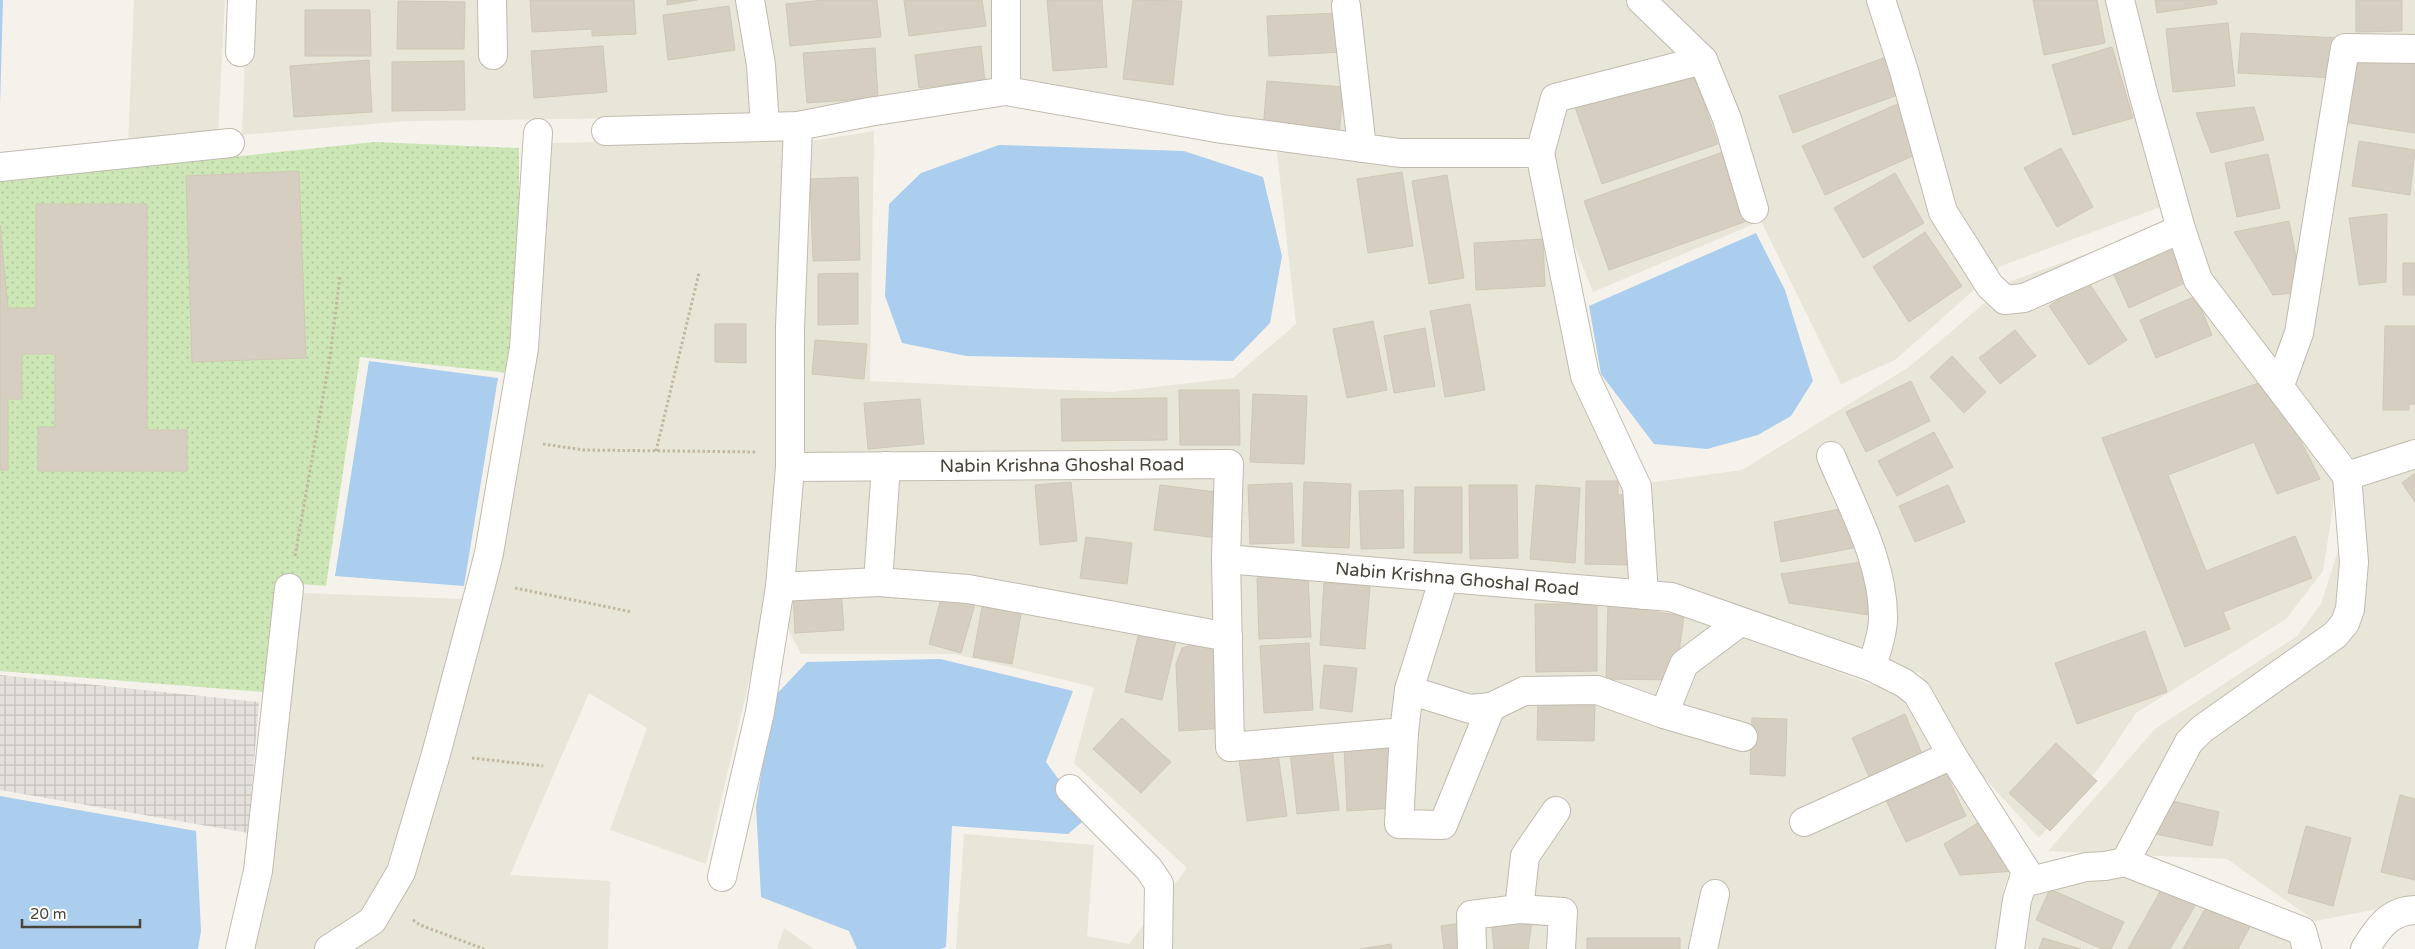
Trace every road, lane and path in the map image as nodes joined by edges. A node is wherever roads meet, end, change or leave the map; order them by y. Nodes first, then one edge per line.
1 (242, 0) edge
2 (492, 0) edge
3 (750, 0) edge
4 (1006, 0) edge
5 (1641, 0) edge
6 (1880, 0) edge
7 (2120, 0) edge
8 (1346, 6) dead end
9 (2415, 49) edge
10 (240, 52) dead end
11 (493, 55) dead end
12 (1703, 60) junction
13 (1006, 91) junction
14 (798, 126) junction
15 (765, 127) junction
16 (606, 131) dead end
17 (538, 133) dead end
18 (230, 143) dead end
19 (1362, 148) junction
20 (1540, 153) junction
21 (0, 167) edge
22 (1754, 209) dead end
23 (2181, 229) junction
24 (699, 272) dead end
25 (340, 276) dead end
26 (2280, 385) junction
27 (508, 439) junction
28 (656, 451) junction
29 (2415, 454) edge
30 (1831, 456) dead end
31 (790, 458) junction
32 (886, 466) junction
33 (2347, 476) junction
34 (1226, 559) junction
35 (1444, 578) junction
36 (482, 581) junction
37 (878, 582) junction
38 (289, 588) joint
39 (780, 588) junction
40 (1644, 595) junction
41 (632, 612) dead end
42 (1740, 622) junction
43 (1228, 637) junction
44 (1872, 667) junction
45 (1409, 690) junction
46 (1490, 707) junction
47 (1664, 714) junction
48 (1404, 732) junction
49 (1743, 737) dead end
50 (436, 754) junction
51 (1952, 755) junction
52 (543, 766) dead end
53 (1070, 790) dead end
54 (1556, 811) dead end
55 (1804, 822) dead end
56 (2126, 862) junction
57 (722, 877) dead end
58 (2023, 883) junction
59 (1715, 894) dead end
60 (384, 900) junction
61 (1519, 909) junction
62 (2415, 910) edge
63 (240, 949) edge
64 (329, 949) edge
65 (484, 949) edge
66 (1158, 949) edge
67 (1472, 949) edge
68 (1561, 949) edge
69 (1703, 949) edge
70 (2010, 949) edge
71 (2307, 949) edge
72 (2365, 949) edge

1 - 10 street
2 - 11 street
3 - 15 street
4 - 13 street
5 - 12 street
6 - 23 street
7 - 23 street
8 - 19 street
9 - 26 street
12 - 20 street
12 - 22 street
13 - 14 street
13 - 19 street
14 - 15 street
14 - 31 street
15 - 16 street
17 - 27 street
18 - 21 street
19 - 20 street
20 - 40 street
23 - 26 street
24 - 28 path
25 - 38 path
26 - 33 street
27 - 28 path
27 - 36 street
28 - 31 path
29 - 33 street
30 - 44 street
31 - 32 street, Nabin Krishna Ghoshal Road
31 - 39 street
32 - 34 street, Nabin Krishna Ghoshal Road
32 - 37 street
33 - 56 street
34 - 35 street, Nabin Krishna Ghoshal Road
34 - 43 street
35 - 40 street, Nabin Krishna Ghoshal Road
35 - 45 street
36 - 41 path
36 - 50 street
37 - 39 street
37 - 43 street
38 - 63 street
39 - 57 street
40 - 42 street, Nabin Krishna Ghoshal Road
42 - 44 street, Nabin Krishna Ghoshal Road
42 - 47 street
43 - 48 street
44 - 51 street, Nabin Krishna Ghoshal Road
45 - 46 street
45 - 48 street
46 - 47 street
46 - 48 street
47 - 49 street
50 - 52 path
50 - 60 street
51 - 55 street
51 - 58 street, Nabin Krishna Ghoshal Road
53 - 66 street
54 - 61 street
56 - 58 street
56 - 71 street
58 - 70 street, Nabin Krishna Ghoshal Road
59 - 69 street
60 - 64 street
60 - 65 path
61 - 67 street
61 - 68 street
62 - 72 street

